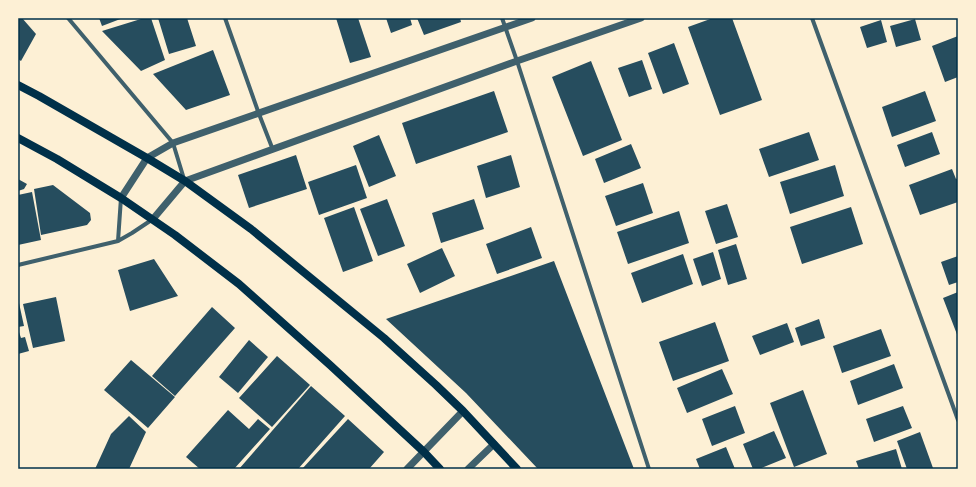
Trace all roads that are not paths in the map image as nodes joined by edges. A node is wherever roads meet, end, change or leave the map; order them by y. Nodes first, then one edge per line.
1 (68, 18) edge
2 (226, 18) edge
3 (502, 18) edge
4 (532, 18) edge
5 (641, 18) edge
6 (812, 18) edge
7 (505, 28) junction
8 (517, 61) junction
9 (18, 85) edge
10 (259, 114) junction
11 (18, 138) edge
12 (174, 143) junction
13 (273, 150) junction
14 (147, 158) junction
15 (185, 181) junction
16 (121, 198) junction
17 (153, 219) junction
18 (118, 240) junction
19 (18, 265) edge
20 (463, 411) junction
21 (958, 420) edge
22 (494, 444) junction
23 (424, 452) junction
24 (407, 469) edge
25 (440, 469) edge
26 (468, 469) edge
27 (517, 469) edge
28 (649, 469) edge

1 - 12 street
2 - 10 street
3 - 7 street
4 - 7 street
5 - 8 street
6 - 21 street
7 - 8 street
7 - 10 street
8 - 13 street
8 - 28 street
9 - 14 main road
10 - 12 street
10 - 13 street
11 - 16 main road
12 - 14 street
12 - 15 street
13 - 15 street
14 - 15 main road
14 - 16 street
15 - 17 street
15 - 20 main road
16 - 17 main road
16 - 18 street
17 - 18 street
17 - 23 main road
18 - 19 street
20 - 22 main road
20 - 23 street
22 - 26 street
22 - 27 main road
23 - 24 street
23 - 25 main road

